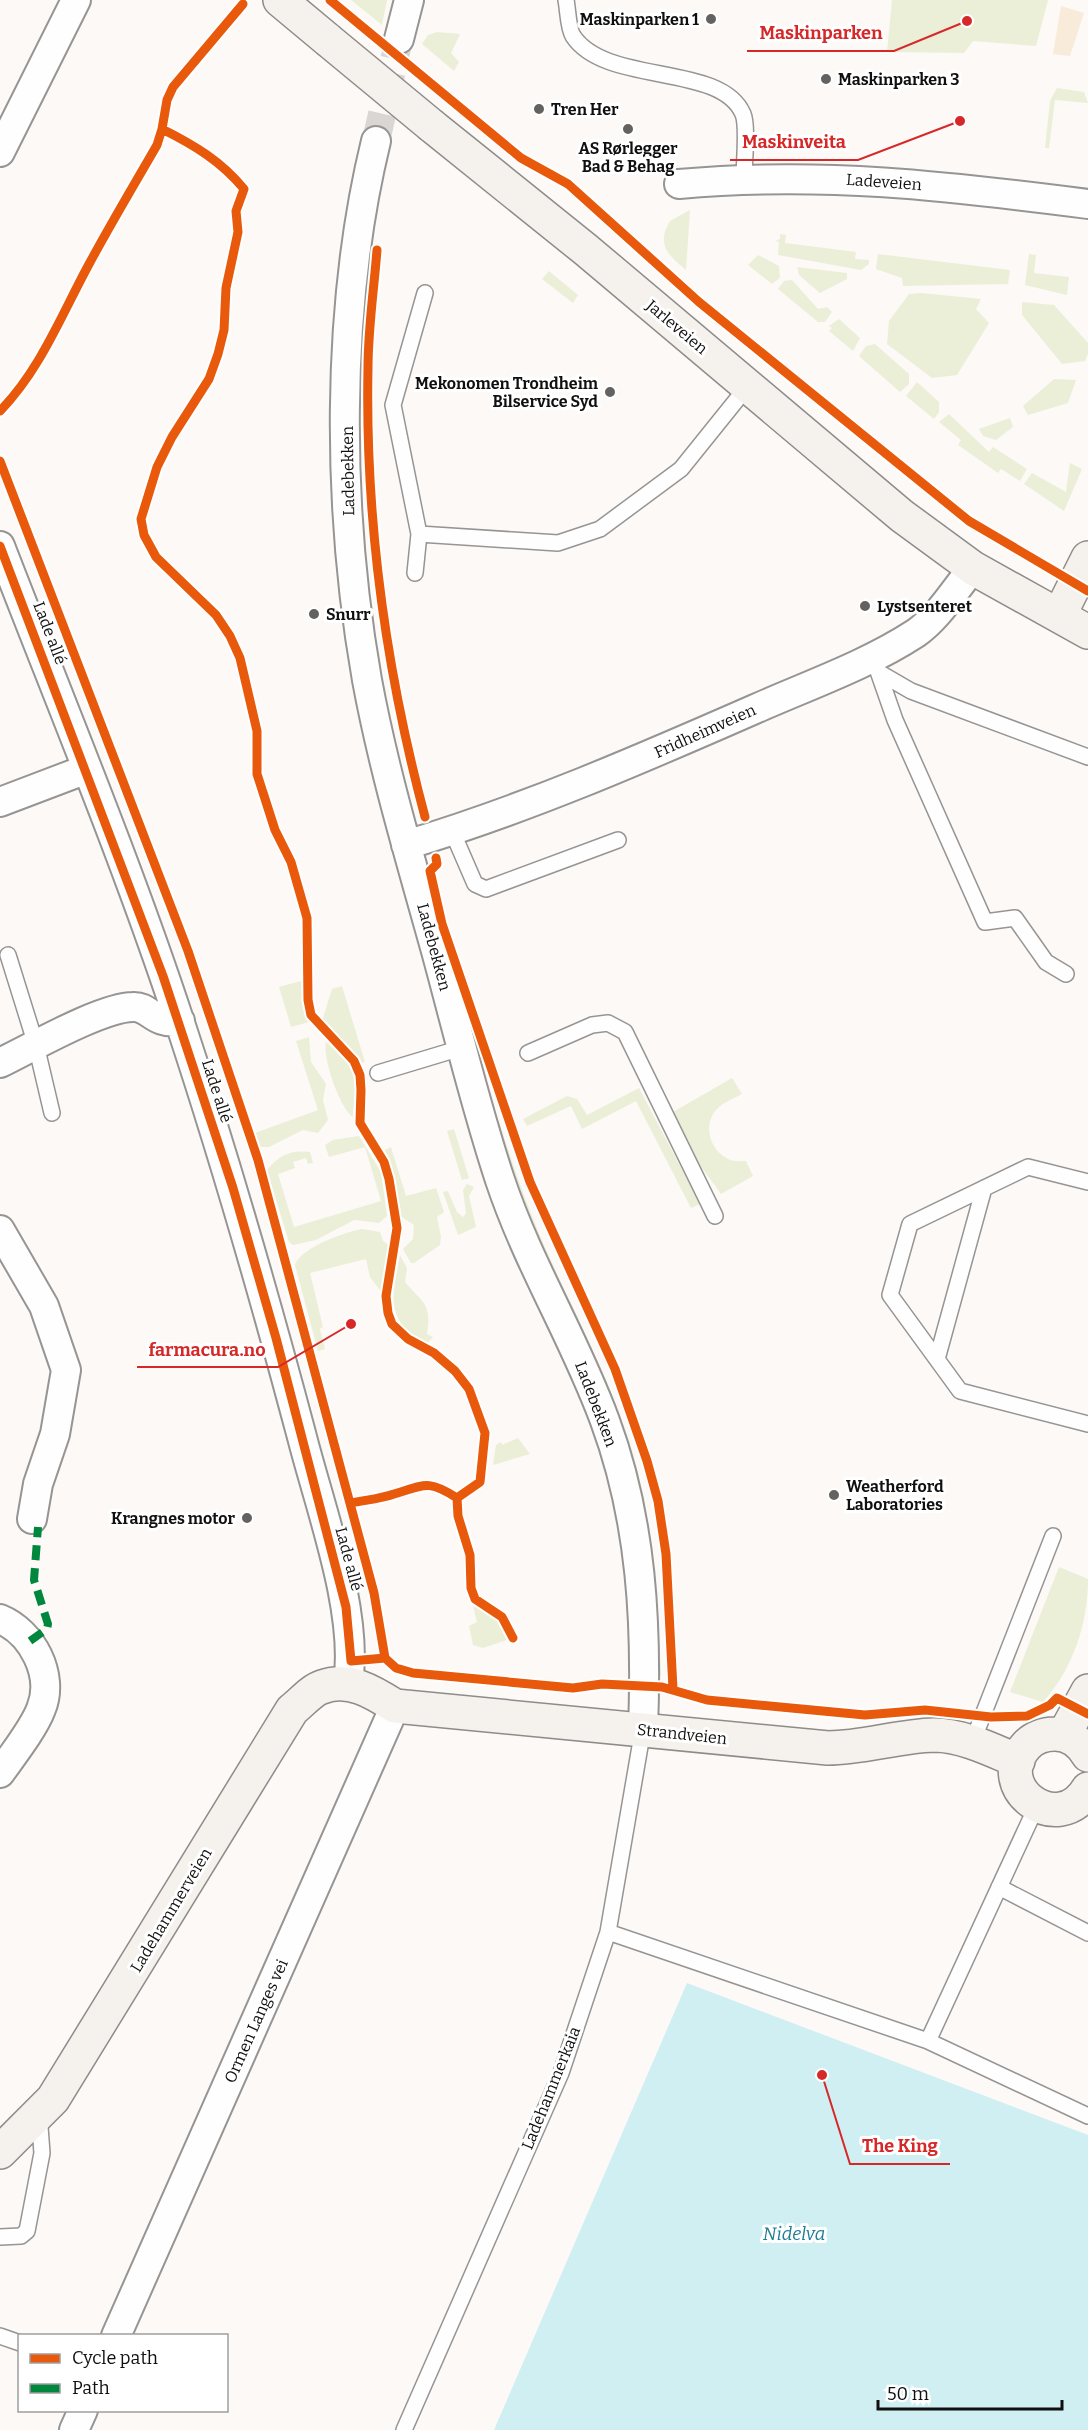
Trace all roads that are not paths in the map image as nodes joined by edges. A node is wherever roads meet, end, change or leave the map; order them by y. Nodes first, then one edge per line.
1 (76, 0) edge
2 (280, 0) edge
3 (410, 0) edge
4 (566, 0) edge
5 (399, 39) tunnel mouth
6 (376, 141) tunnel mouth
7 (0, 152) edge
8 (744, 178) junction
9 (679, 184) dead end
10 (1088, 204) edge
11 (425, 293) dead end
12 (747, 387) junction
13 (419, 534) junction
14 (0, 546) edge
15 (1088, 558) edge
16 (973, 568) junction
17 (415, 573) dead end
18 (1059, 616) junction
19 (1088, 632) edge
20 (876, 665) junction
21 (1088, 756) edge
22 (87, 770) junction
23 (0, 802) edge
24 (452, 831) junction
25 (618, 840) dead end
26 (406, 845) junction
27 (8, 955) dead end
28 (1066, 974) dead end
29 (180, 1021) junction
30 (36, 1046) junction
31 (461, 1048) junction
32 (528, 1053) dead end
33 (0, 1063) edge
34 (378, 1073) dead end
35 (52, 1113) dead end
36 (1088, 1182) edge
37 (984, 1188) junction
38 (715, 1216) dead end
39 (0, 1230) edge
40 (937, 1359) junction
41 (1088, 1424) edge
42 (32, 1520) dead end
43 (1053, 1536) dead end
44 (0, 1619) edge
45 (348, 1683) junction
46 (1088, 1691) edge
47 (395, 1706) junction
48 (643, 1730) junction
49 (972, 1743) junction
50 (1076, 1745) edge
51 (1018, 1761) junction
52 (0, 1773) edge
53 (1088, 1789) edge
54 (1034, 1804) junction
55 (999, 1887) junction
56 (608, 1932) junction
57 (1088, 1933) edge
58 (928, 2041) junction
59 (39, 2114) junction
60 (1088, 2116) edge
61 (0, 2152) edge
62 (0, 2237) edge
63 (117, 2334) edge
64 (0, 2336) edge
65 (18, 2342) edge
66 (82, 2412) edge
67 (74, 2430) edge
68 (404, 2430) edge

1 - 7 street
2 - 12 street, Jarleveien, bridge
3 - 5 street
4 - 8 lane
6 - 26 street, Ladebekken
8 - 9 street, Ladeveien
8 - 10 street, Ladeveien
11 - 13 lane
12 - 13 lane
12 - 16 street, Jarleveien
13 - 17 lane
14 - 22 street, Lade allé
15 - 18 street
16 - 18 street, Jarleveien
16 - 20 street, Fridheimveien
18 - 19 street, Jarleveien
20 - 21 lane
20 - 24 street, Fridheimveien
20 - 28 lane
22 - 23 street
22 - 29 street, Lade allé
24 - 25 lane
24 - 26 street, Fridheimveien
26 - 31 street, Ladebekken
27 - 30 lane
29 - 30 street
29 - 45 street, Lade allé
30 - 33 street
30 - 35 lane
31 - 34 lane
31 - 48 street, Ladebekken
32 - 38 lane
36 - 37 lane
37 - 40 lane
37 - 40 lane
39 - 42 street
40 - 41 lane
43 - 49 lane
44 - 52 street
45 - 47 street, Strandveien
45 - 59 street, Ladehammerveien
46 - 50 street
47 - 48 street, Strandveien
47 - 63 street, Ormen Langes vei
48 - 49 street, Strandveien
48 - 56 lane, Ladehammerkaia
49 - 51 street, Strandveien
50 - 51 street
51 - 54 street
53 - 54 street
54 - 55 lane
55 - 57 lane
55 - 58 lane
56 - 58 lane
56 - 68 lane, Ladehammerkaia
58 - 60 lane
59 - 61 street, Ladehammerveien
59 - 62 lane
64 - 65 lane
66 - 67 street

